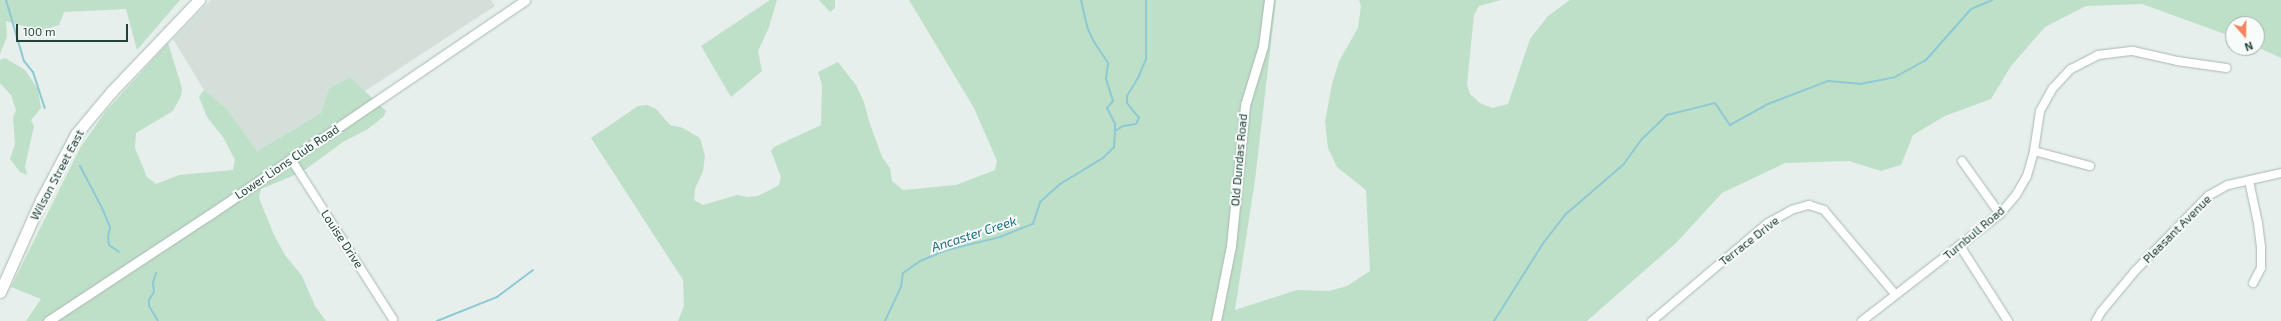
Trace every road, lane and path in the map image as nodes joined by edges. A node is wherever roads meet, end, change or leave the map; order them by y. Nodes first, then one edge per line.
1 (199, 0) edge
2 (525, 0) edge
3 (1269, 0) edge
4 (2227, 68) dead end
5 (2034, 151) junction
6 (291, 160) junction
7 (1962, 161) dead end
8 (2090, 166) dead end
9 (2281, 172) edge
10 (2249, 181) junction
11 (2000, 214) junction
12 (1960, 246) junction
13 (2253, 283) dead end
14 (0, 292) edge
15 (1895, 294) junction
16 (393, 319) dead end
17 (48, 321) edge
18 (1216, 321) edge
19 (1652, 321) edge
20 (1862, 321) edge
21 (2008, 321) edge
22 (2096, 321) edge

1 - 14 main road, Wilson Street East
2 - 6 street, Lower Lions Club Road
3 - 18 street, Old Dundas Road
4 - 5 street, Turnbull Road
5 - 8 street
5 - 11 street, Turnbull Road
6 - 16 street, Louise Drive
6 - 17 street, Lower Lions Club Road
7 - 11 street
9 - 10 street, Pleasant Avenue
10 - 13 street
10 - 22 street, Pleasant Avenue
11 - 12 street, Turnbull Road
12 - 15 street, Turnbull Road
12 - 21 street
15 - 19 street, Terrace Drive
15 - 20 street, Turnbull Road

